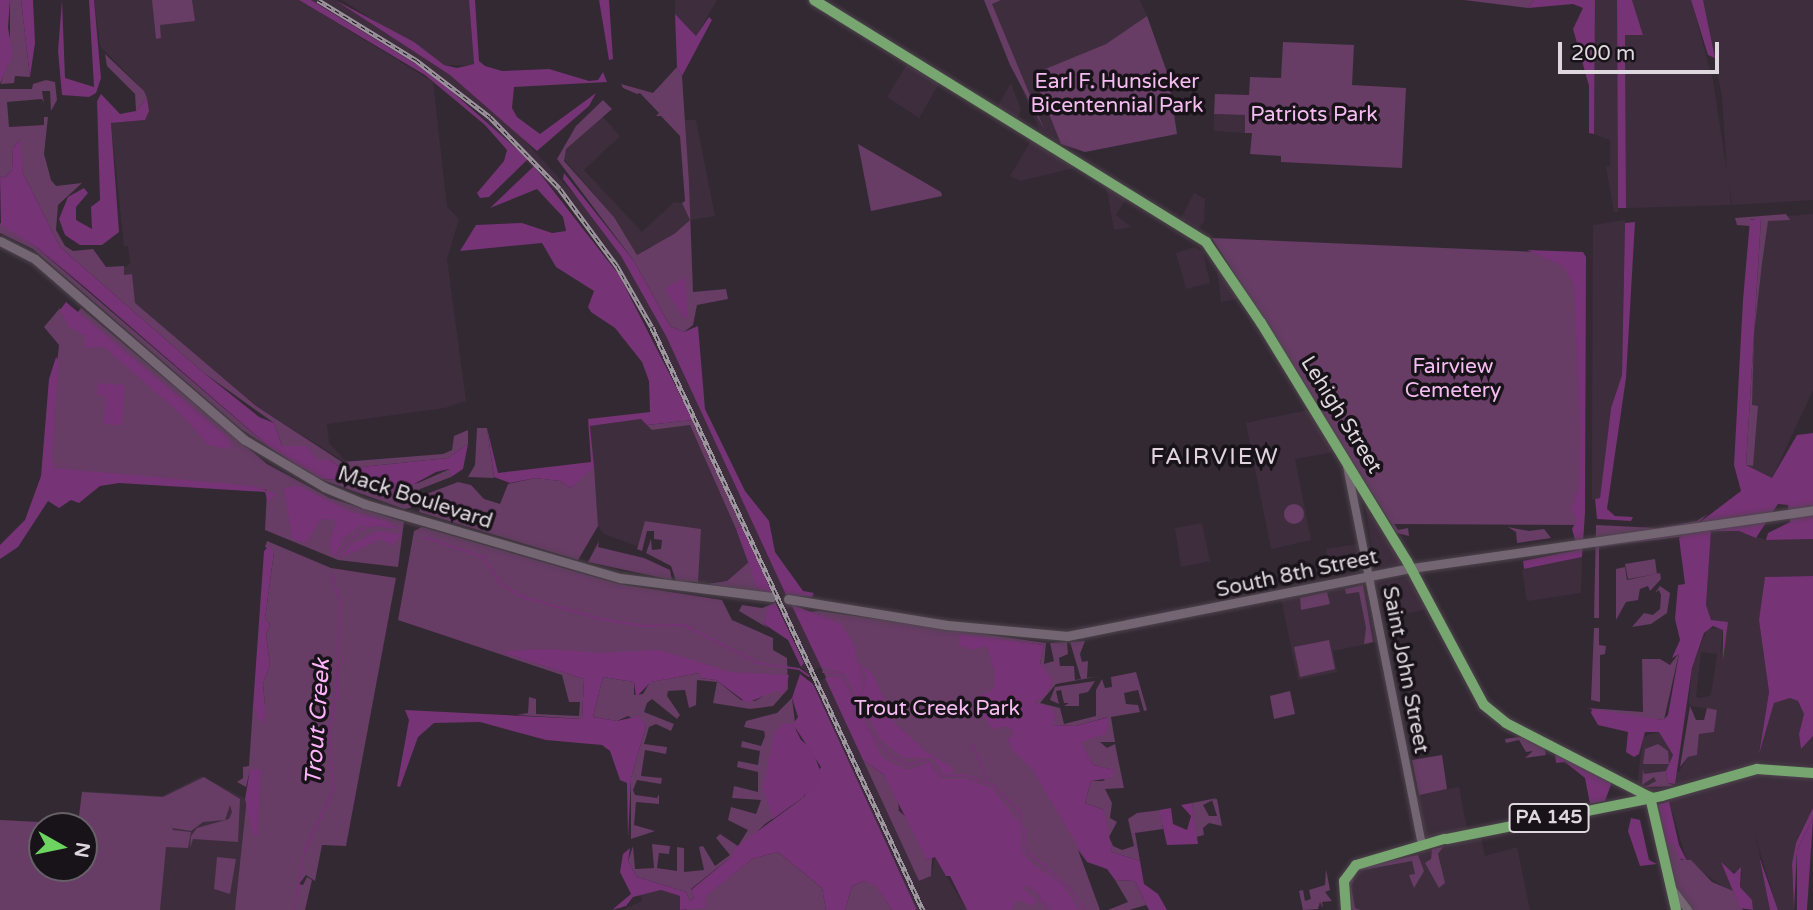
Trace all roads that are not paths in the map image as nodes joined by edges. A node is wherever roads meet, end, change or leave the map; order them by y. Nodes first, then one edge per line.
1 (814, 0) edge
2 (0, 241) edge
3 (1346, 461) junction
4 (1813, 510) edge
5 (1383, 522) junction
6 (1359, 526) junction
7 (1412, 568) junction
8 (1369, 578) junction
9 (772, 597) dead end
10 (788, 599) dead end
11 (1813, 773) edge
12 (1650, 797) junction
13 (1422, 844) junction
14 (1670, 884) junction
15 (1346, 910) edge
16 (1675, 910) edge
17 (1688, 910) edge

1 - 3 main road, Lehigh Street
2 - 9 main road, Mack Boulevard
3 - 5 main road, Lehigh Street
3 - 6 street, Saint John Street
4 - 7 main road, South 8th Street
5 - 6 street
5 - 7 main road, Lehigh Street
6 - 8 street, Saint John Street
7 - 8 main road, South 8th Street
7 - 12 main road, Lehigh Street
8 - 10 main road, South 8th Street
8 - 13 street, Saint John Street
11 - 12 main road, PA 145
12 - 13 main road, PA 145
12 - 14 main road
13 - 15 main road, PA 145
14 - 16 main road
14 - 17 street

